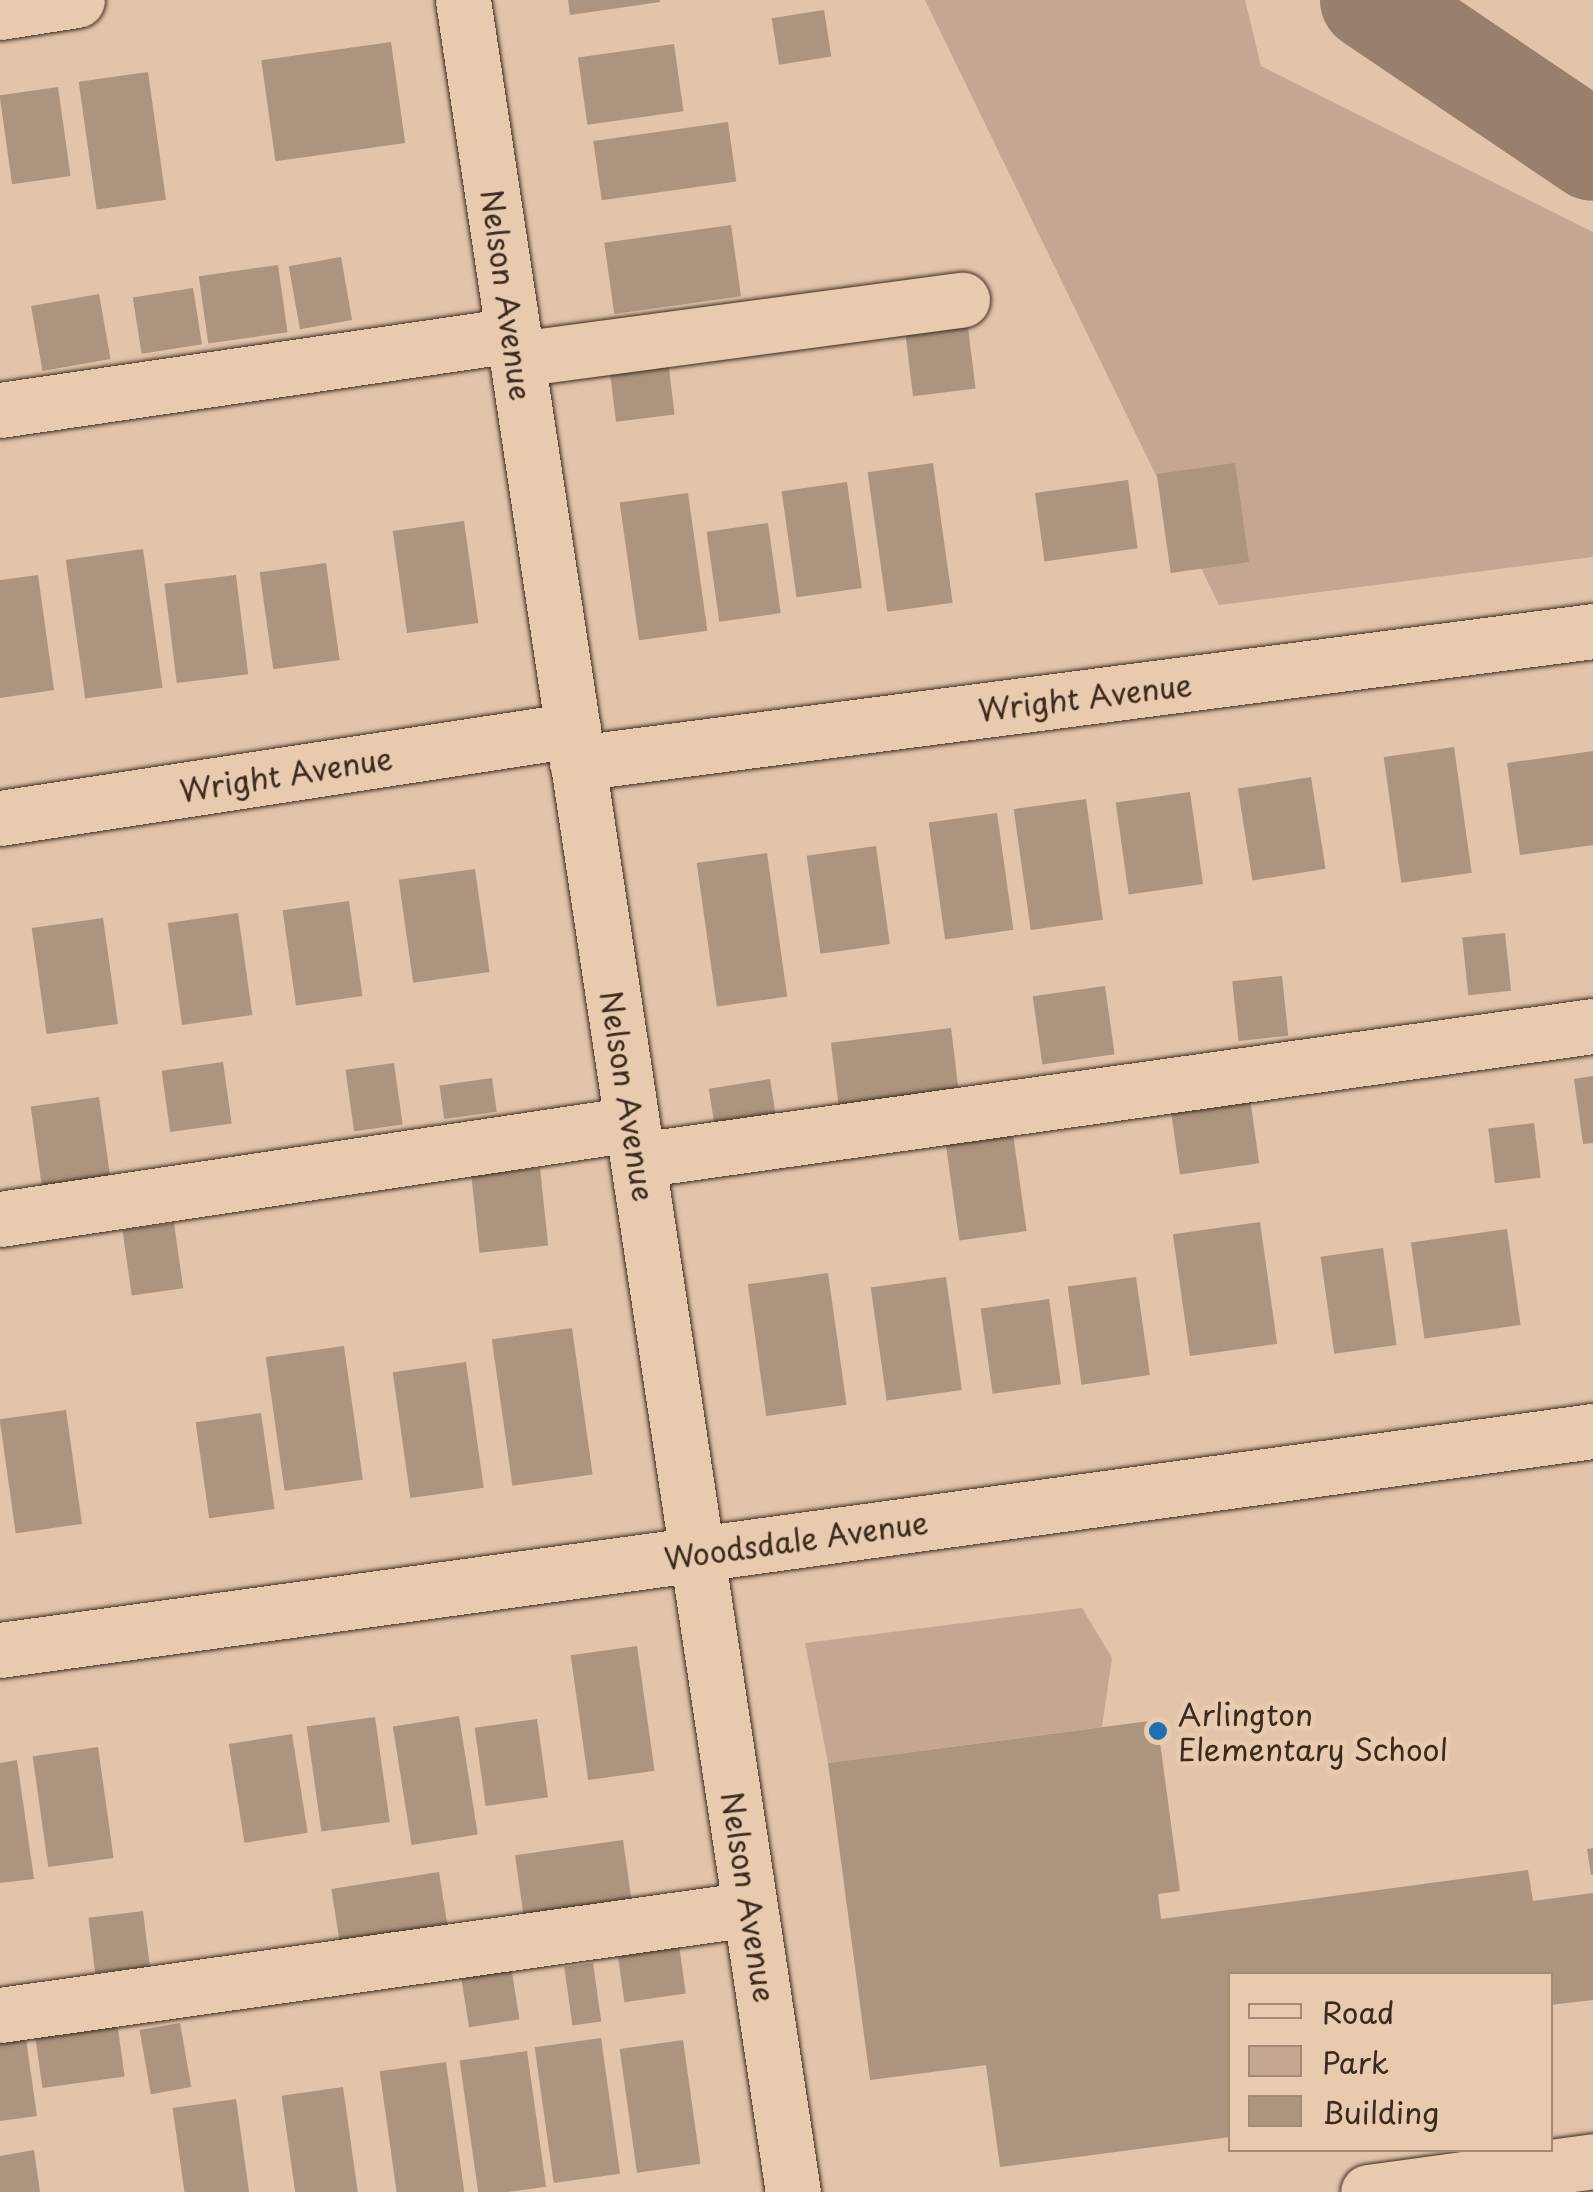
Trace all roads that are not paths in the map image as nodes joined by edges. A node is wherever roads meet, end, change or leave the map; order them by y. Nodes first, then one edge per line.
1 (77, 0) edge
2 (463, 0) edge
3 (0, 12) edge
4 (962, 300) dead end
5 (515, 347) junction
6 (0, 410) edge
7 (1593, 631) edge
8 (575, 746) junction
9 (0, 818) edge
10 (1593, 1026) edge
11 (635, 1142) junction
12 (0, 1219) edge
13 (1593, 1431) edge
14 (697, 1554) junction
15 (0, 1650) edge
16 (750, 1908) junction
17 (0, 2014) edge
18 (1593, 2161) edge
19 (793, 2192) edge
20 (1368, 2192) edge

1 - 3 street
2 - 5 street, Nelson Avenue
4 - 5 street
5 - 6 street
5 - 8 street, Nelson Avenue
7 - 8 street, Wright Avenue
8 - 9 street, Wright Avenue
8 - 11 street, Nelson Avenue
10 - 11 street
11 - 12 street
11 - 14 street, Nelson Avenue
13 - 14 street, Woodsdale Avenue
14 - 15 street, Woodsdale Avenue
14 - 16 street, Nelson Avenue
16 - 17 street
16 - 19 street, Nelson Avenue
18 - 20 street

